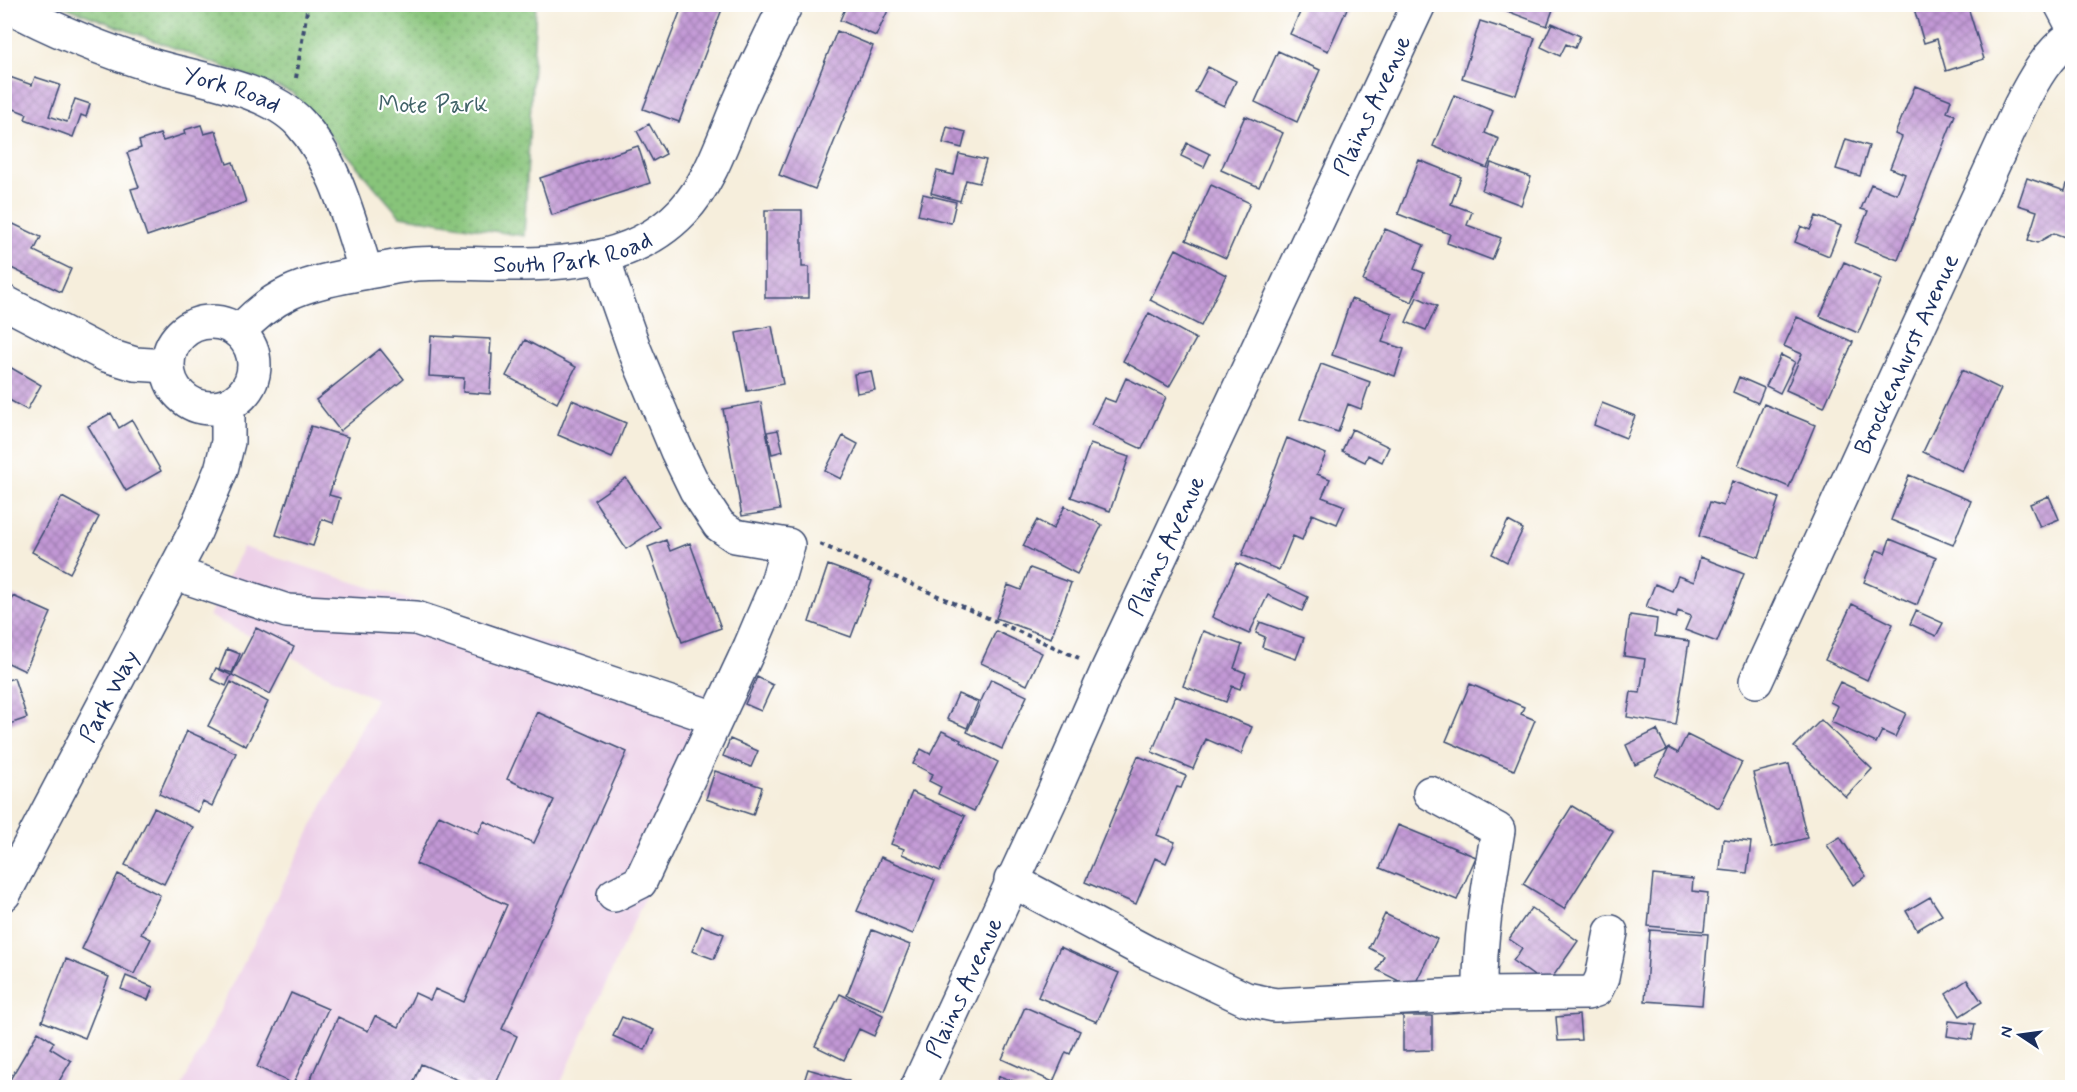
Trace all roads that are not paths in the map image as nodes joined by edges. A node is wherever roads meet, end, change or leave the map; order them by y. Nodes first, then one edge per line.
1 (5, 4) edge
2 (786, 4) edge
3 (1419, 4) edge
4 (2061, 4) edge
5 (2073, 25) edge
6 (2073, 36) edge
7 (604, 256) junction
8 (366, 273) junction
9 (4, 302) edge
10 (239, 332) junction
11 (167, 366) junction
12 (228, 405) junction
13 (174, 573) junction
14 (1756, 681) dead end
15 (715, 718) junction
16 (1430, 793) dead end
17 (15, 852) edge
18 (1011, 880) junction
19 (4, 894) edge
20 (614, 895) dead end
21 (1611, 932) dead end
22 (1480, 994) junction
23 (917, 1088) edge

1 - 8 street, York Road
2 - 7 street, South Park Road
3 - 18 street, Plains Avenue
4 - 5 street
6 - 14 street, Brockenhurst Avenue
7 - 8 street, South Park Road
7 - 15 street
8 - 10 street, South Park Road
9 - 11 street
10 - 11 street
10 - 12 street
11 - 12 street
12 - 13 street, Park Way
13 - 15 street
13 - 17 street, Park Way
15 - 20 street
16 - 22 street
17 - 19 street, Park Way
18 - 22 street
18 - 23 street, Plains Avenue
21 - 22 street

